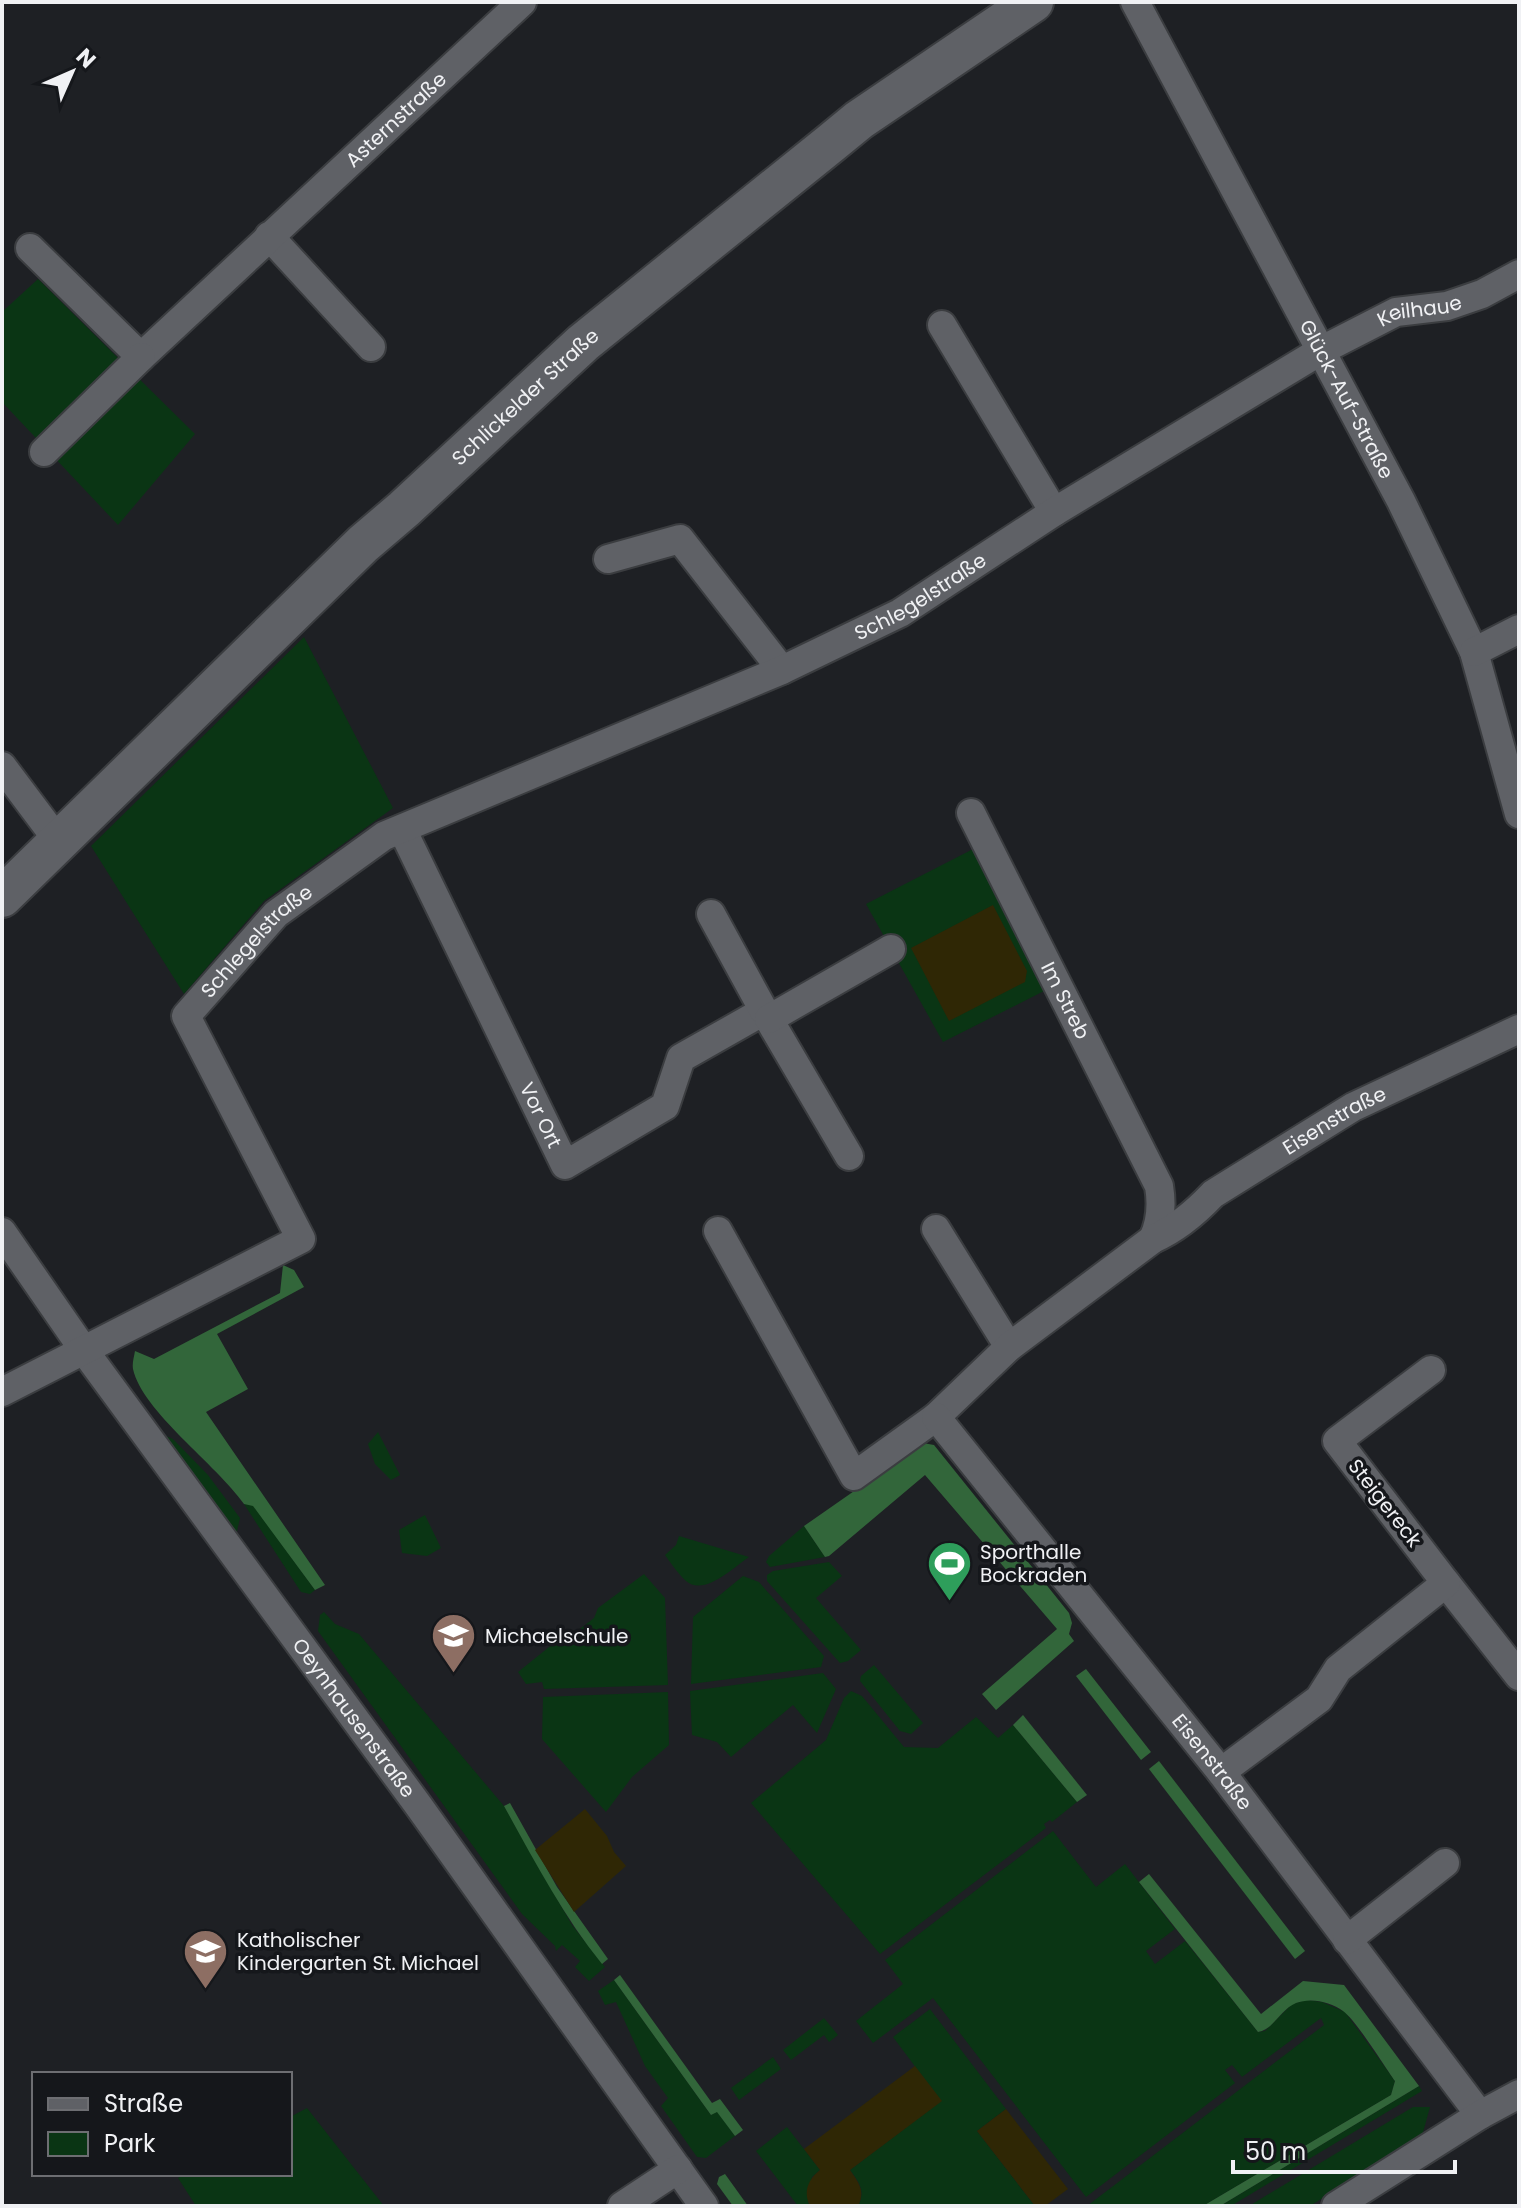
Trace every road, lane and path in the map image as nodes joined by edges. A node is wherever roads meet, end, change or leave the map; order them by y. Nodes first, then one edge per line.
1 (522, 2) edge
2 (1033, 2) edge
3 (1135, 2) edge
4 (269, 236) junction
5 (30, 248) dead end
6 (1519, 274) edge
7 (942, 325) dead end
8 (371, 347) dead end
9 (1322, 350) junction
10 (141, 357) junction
11 (44, 452) dead end
12 (1054, 512) junction
13 (608, 559) dead end
14 (1519, 629) edge
15 (1474, 652) junction
16 (782, 670) junction
17 (2, 766) edge
18 (971, 813) dead end
19 (1519, 814) edge
20 (402, 829) junction
21 (59, 842) junction
22 (2, 897) edge
23 (711, 914) dead end
24 (891, 949) dead end
25 (767, 1015) junction
26 (1519, 1029) edge
27 (849, 1156) dead end
28 (1159, 1186) junction
29 (1213, 1194) junction
30 (936, 1229) dead end
31 (718, 1231) dead end
32 (2, 1232) edge
33 (1153, 1239) junction
34 (1009, 1347) junction
35 (83, 1349) junction
36 (1431, 1370) dead end
37 (2, 1392) edge
38 (936, 1417) junction
39 (1446, 1583) junction
40 (1519, 1676) edge
41 (1221, 1772) junction
42 (1445, 1863) dead end
43 (1347, 1940) junction
44 (1519, 2094) edge
45 (1480, 2115) junction
46 (678, 2169) junction
47 (622, 2206) edge
48 (704, 2206) edge
49 (1336, 2206) edge

1 - 4 street, Asternstraße
2 - 21 main road, Schlickelder Straße
3 - 9 street, Glück-Auf-Straße
4 - 8 street
4 - 10 street, Asternstraße
5 - 10 street
6 - 9 street, Keilhaue
7 - 12 street
9 - 12 street, Schlegelstraße
9 - 15 street, Glück-Auf-Straße
10 - 11 street, Asternstraße
12 - 16 street, Schlegelstraße
13 - 16 street
14 - 15 street
15 - 19 street, Glück-Auf-Straße
16 - 20 street, Schlegelstraße
17 - 21 street
18 - 28 street, Im Streb
20 - 25 street, Vor Ort
20 - 35 street, Schlegelstraße
21 - 22 main road, Schlickelder Straße
23 - 25 street
24 - 25 street
25 - 27 street
26 - 29 street, Eisenstraße
28 - 29 street
28 - 33 street
29 - 33 street, Eisenstraße
30 - 34 street
31 - 38 street, Eisenstraße
32 - 35 street, Oeynhausenstraße
33 - 34 street, Eisenstraße
34 - 38 street, Eisenstraße
35 - 37 street
35 - 46 street, Oeynhausenstraße
36 - 39 street, Steigereck
38 - 41 street, Eisenstraße
39 - 40 street, Steigereck
39 - 41 street
41 - 43 street, Eisenstraße
42 - 43 street
43 - 45 street, Eisenstraße
44 - 45 street
45 - 49 street
46 - 47 street
46 - 48 street, Oeynhausenstraße

